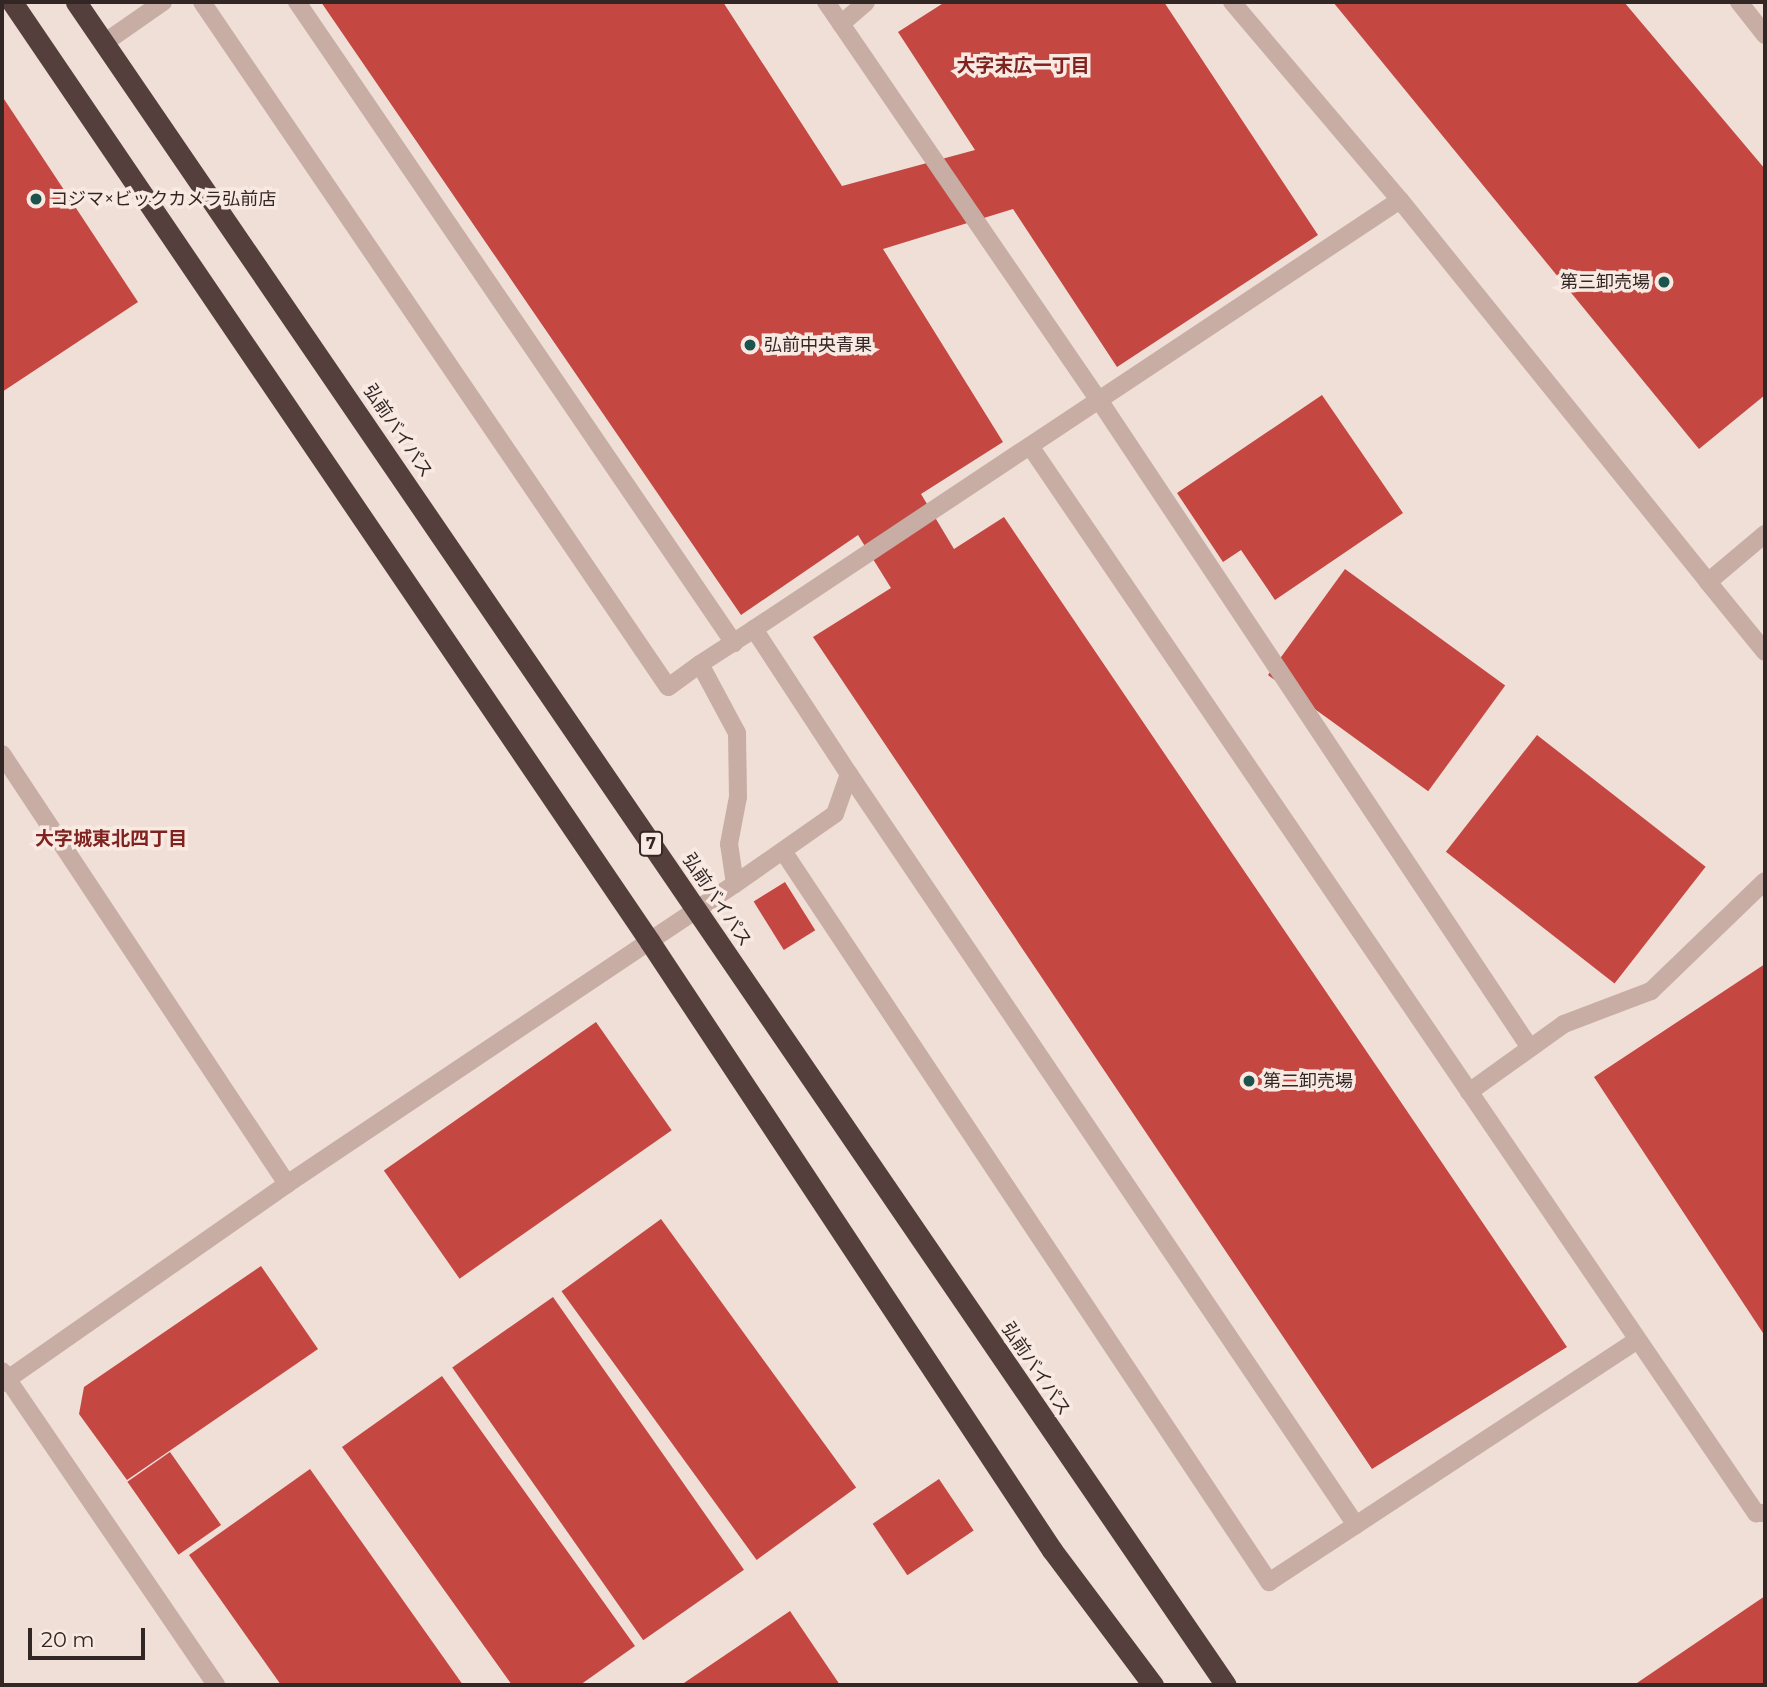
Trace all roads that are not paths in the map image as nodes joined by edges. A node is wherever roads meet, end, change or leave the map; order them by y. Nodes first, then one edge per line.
1 (12, 2) edge
2 (76, 2) edge
3 (163, 2) edge
4 (202, 2) edge
5 (297, 2) edge
6 (826, 2) edge
7 (866, 2) edge
8 (1233, 2) edge
9 (1739, 2) edge
10 (841, 24) junction
11 (1765, 35) edge
12 (104, 43) junction
13 (1400, 200) junction
14 (1099, 400) junction
15 (1030, 446) junction
16 (1765, 534) edge
17 (1708, 582) junction
18 (754, 629) junction
19 (734, 643) junction
20 (1765, 652) edge
21 (700, 664) junction
22 (2, 754) edge
23 (849, 774) junction
24 (783, 851) junction
25 (1765, 881) edge
26 (735, 884) junction
27 (696, 910) junction
28 (650, 942) junction
29 (1530, 1048) junction
30 (1469, 1091) junction
31 (287, 1184) junction
32 (1638, 1340) junction
33 (4, 1377) edge
34 (1765, 1513) edge
35 (1356, 1525) junction
36 (216, 1685) edge
37 (1153, 1685) edge
38 (1226, 1685) edge

1 - 28 highway
2 - 12 highway, 弘前バイパス / 7
3 - 12 street
4 - 21 street
5 - 19 street
6 - 10 street
7 - 10 street
8 - 13 street
9 - 11 street
10 - 14 street
12 - 27 highway, 弘前バイパス / 7
13 - 14 street
13 - 17 street
14 - 15 street
14 - 29 street
15 - 18 street
15 - 30 street
16 - 17 street
17 - 20 street
18 - 19 street
18 - 23 street
19 - 21 street
21 - 26 street
22 - 31 street
23 - 24 street
23 - 35 street
24 - 26 street
24 - 35 street
25 - 29 street
26 - 27 street
27 - 28 street
27 - 38 highway, 弘前バイパス / 7
28 - 31 street
28 - 37 highway
29 - 30 street
30 - 32 street
31 - 33 street
32 - 34 street
32 - 35 street
33 - 36 street

